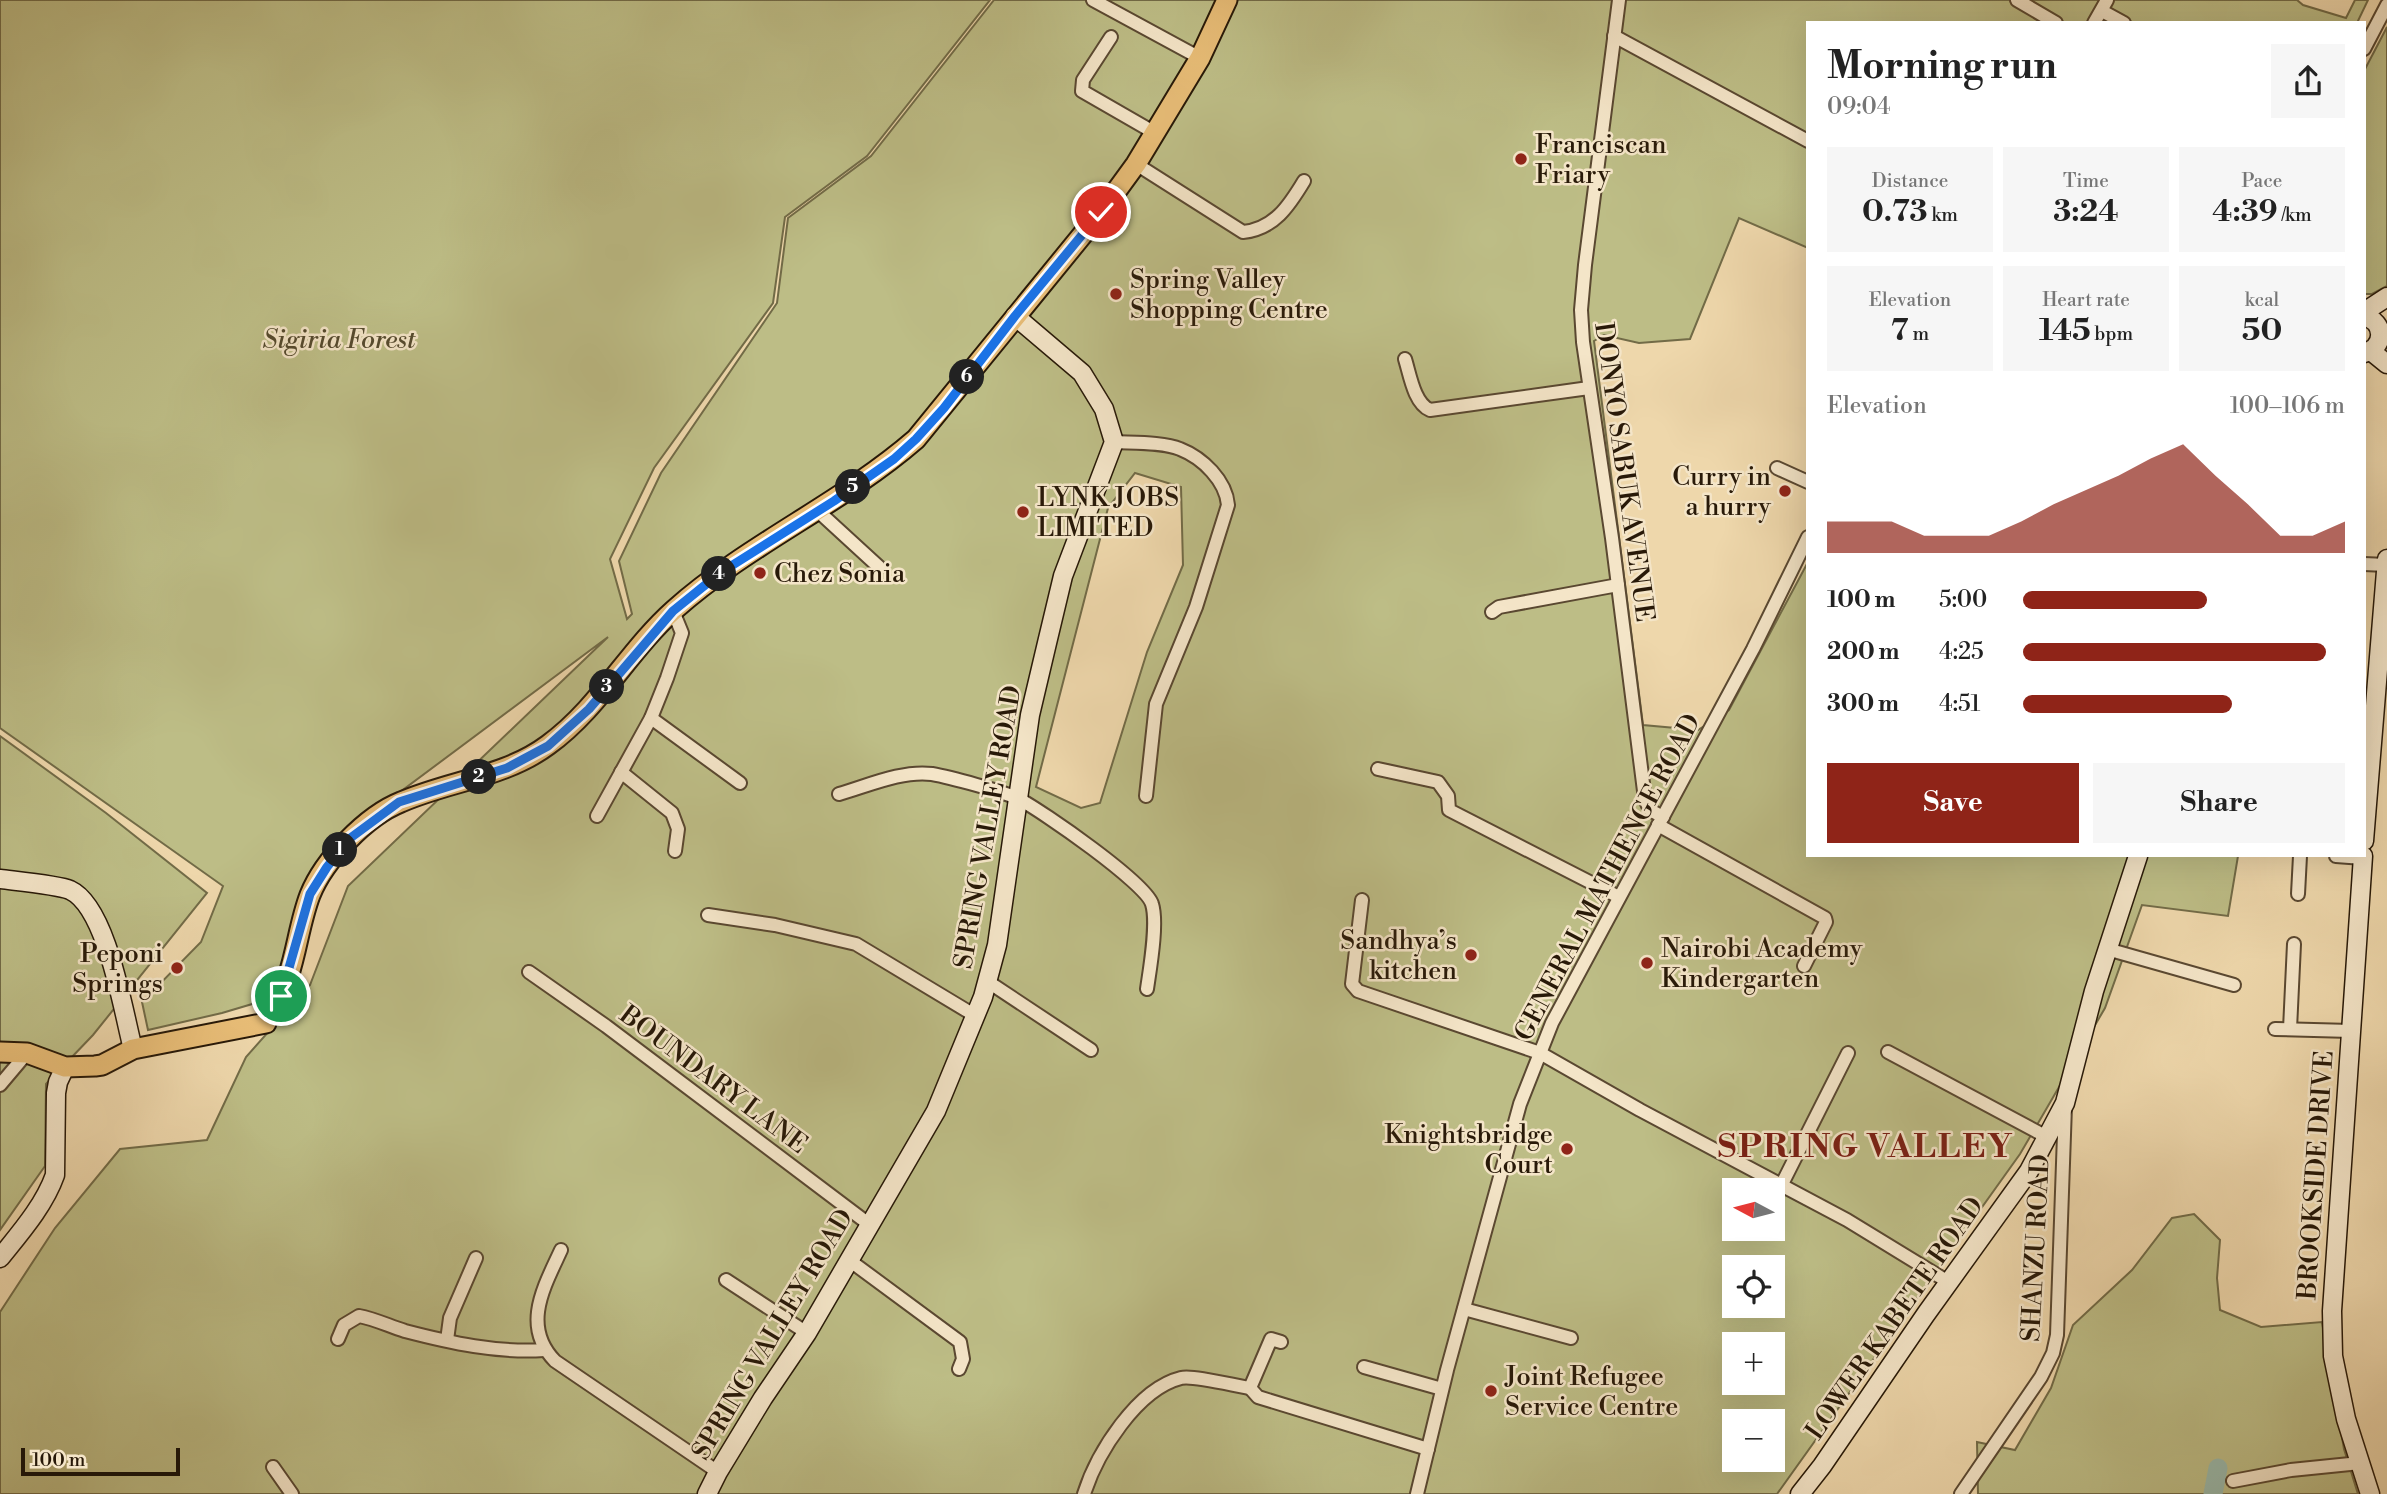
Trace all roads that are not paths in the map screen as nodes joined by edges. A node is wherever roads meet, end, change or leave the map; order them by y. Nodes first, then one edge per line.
1 (1094, 0) edge
2 (1227, 0) edge
3 (1619, 0) edge
4 (2017, 0) edge
5 (2104, 5) edge
6 (2387, 5) edge
7 (2053, 21) edge
8 (2095, 21) edge
9 (2122, 21) edge
10 (1615, 36) junction
11 (1111, 37) dead end
12 (2366, 45) edge
13 (1200, 58) junction
14 (1155, 133) junction
15 (1806, 140) edge
16 (1136, 164) junction
17 (1304, 181) dead end
18 (2387, 297) edge
19 (2366, 313) edge
20 (2366, 315) edge
21 (1015, 316) junction
22 (2375, 348) edge
23 (1405, 359) dead end
24 (2387, 364) edge
25 (1590, 388) junction
26 (1114, 442) junction
27 (1777, 468) dead end
28 (1806, 481) edge
29 (818, 511) junction
30 (1806, 541) edge
31 (2387, 559) edge
32 (2366, 564) edge
33 (2386, 565) edge
34 (879, 567) dead end
35 (2387, 578) edge
36 (1618, 585) junction
37 (673, 611) junction
38 (1492, 612) dead end
39 (651, 718) junction
40 (1378, 769) dead end
41 (621, 772) junction
42 (740, 783) dead end
43 (839, 794) dead end
44 (1146, 796) dead end
45 (1017, 798) junction
46 (597, 816) dead end
47 (2366, 817) edge
48 (1660, 821) junction
49 (675, 851) dead end
50 (2138, 857) edge
51 (2301, 857) edge
52 (2363, 857) edge
53 (0, 879) edge
54 (2298, 894) dead end
55 (1619, 897) junction
56 (1362, 900) dead end
57 (708, 915) dead end
58 (2294, 944) dead end
59 (2107, 948) junction
60 (1804, 966) dead end
61 (529, 972) dead end
62 (987, 981) junction
63 (2234, 985) dead end
64 (1147, 989) dead end
65 (974, 1015) junction
66 (2275, 1029) dead end
67 (2290, 1029) junction
68 (2351, 1031) junction
69 (133, 1049) junction
70 (1091, 1050) dead end
71 (0, 1052) edge
72 (1888, 1052) dead end
73 (26, 1053) junction
74 (1540, 1053) junction
75 (1848, 1054) dead end
76 (65, 1068) junction
77 (0, 1085) edge
78 (2065, 1103) junction
79 (2047, 1137) junction
80 (1767, 1178) edge
81 (1785, 1178) edge
82 (1785, 1188) edge
83 (870, 1225) junction
84 (561, 1250) dead end
85 (0, 1258) edge
86 (476, 1258) dead end
87 (849, 1260) junction
88 (726, 1280) dead end
89 (1950, 1283) junction
90 (1464, 1309) junction
91 (807, 1333) junction
92 (1571, 1338) dead end
93 (338, 1339) dead end
94 (447, 1340) junction
95 (1281, 1342) dead end
96 (544, 1350) junction
97 (1364, 1367) dead end
98 (959, 1369) dead end
99 (1250, 1388) junction
100 (1442, 1388) junction
101 (1428, 1450) junction
102 (2360, 1463) junction
103 (272, 1467) dead end
104 (718, 1472) junction
105 (2233, 1481) dead end
106 (292, 1494) edge
107 (707, 1494) edge
108 (1084, 1494) edge
109 (1417, 1494) edge
110 (1800, 1494) edge
111 (1961, 1494) edge
112 (2370, 1494) edge

1 - 13 street
2 - 13 main road
3 - 10 street, DONYO SABUK AVENUE
4 - 7 street
5 - 8 street
5 - 9 street
6 - 12 street
10 - 15 street
10 - 25 street, DONYO SABUK AVENUE
11 - 14 street
13 - 14 main road
14 - 16 main road
16 - 17 street
16 - 21 main road
18 - 19 street
20 - 22 street
21 - 26 street
21 - 29 main road
22 - 24 street
23 - 25 street
25 - 36 street, DONYO SABUK AVENUE
26 - 44 street
26 - 45 street, SPRING VALLEY ROAD
27 - 28 street
29 - 34 street
29 - 37 main road
30 - 48 street, GENERAL MATHENGE ROAD
31 - 33 street, BROOKSIDE DRIVE
32 - 33 street
33 - 35 street, BROOKSIDE DRIVE
35 - 47 street, BROOKSIDE DRIVE
36 - 38 street
36 - 48 street, DONYO SABUK AVENUE
37 - 39 street
37 - 69 main road
39 - 41 street
39 - 42 street
40 - 55 street
41 - 46 street
41 - 49 street
43 - 45 street
45 - 62 street, SPRING VALLEY ROAD
45 - 64 street
48 - 55 street, GENERAL MATHENGE ROAD
48 - 60 street
50 - 59 street, LOWER KABETE ROAD
51 - 54 street
52 - 68 street, BROOKSIDE DRIVE
53 - 69 street
55 - 74 street, GENERAL MATHENGE ROAD
56 - 74 street
57 - 65 street
58 - 67 street
59 - 63 street
59 - 78 street, LOWER KABETE ROAD
61 - 83 street, BOUNDARY LANE
62 - 65 street, SPRING VALLEY ROAD
62 - 70 street
65 - 83 street, SPRING VALLEY ROAD
66 - 67 street
67 - 68 street
68 - 102 street, BROOKSIDE DRIVE
69 - 76 main road
71 - 73 main road
72 - 79 street
73 - 76 main road
73 - 77 street
74 - 80 street
74 - 90 street, GENERAL MATHENGE ROAD
75 - 81 street
76 - 85 street
78 - 79 street, LOWER KABETE ROAD
78 - 111 street, SHANZU ROAD
79 - 89 street, LOWER KABETE ROAD
82 - 89 street
83 - 87 street, SPRING VALLEY ROAD
84 - 96 street
86 - 94 street
87 - 91 street, SPRING VALLEY ROAD
87 - 98 street
88 - 91 street
89 - 110 street, LOWER KABETE ROAD
90 - 92 street
90 - 100 street, GENERAL MATHENGE ROAD
91 - 104 street, SPRING VALLEY ROAD
93 - 94 street
94 - 96 street
95 - 99 street
96 - 104 street
97 - 100 street
99 - 101 street
99 - 108 street
100 - 101 street, GENERAL MATHENGE ROAD
101 - 109 street, GENERAL MATHENGE ROAD
102 - 105 street
102 - 112 street, BROOKSIDE DRIVE
103 - 106 street
104 - 107 street, SPRING VALLEY ROAD

